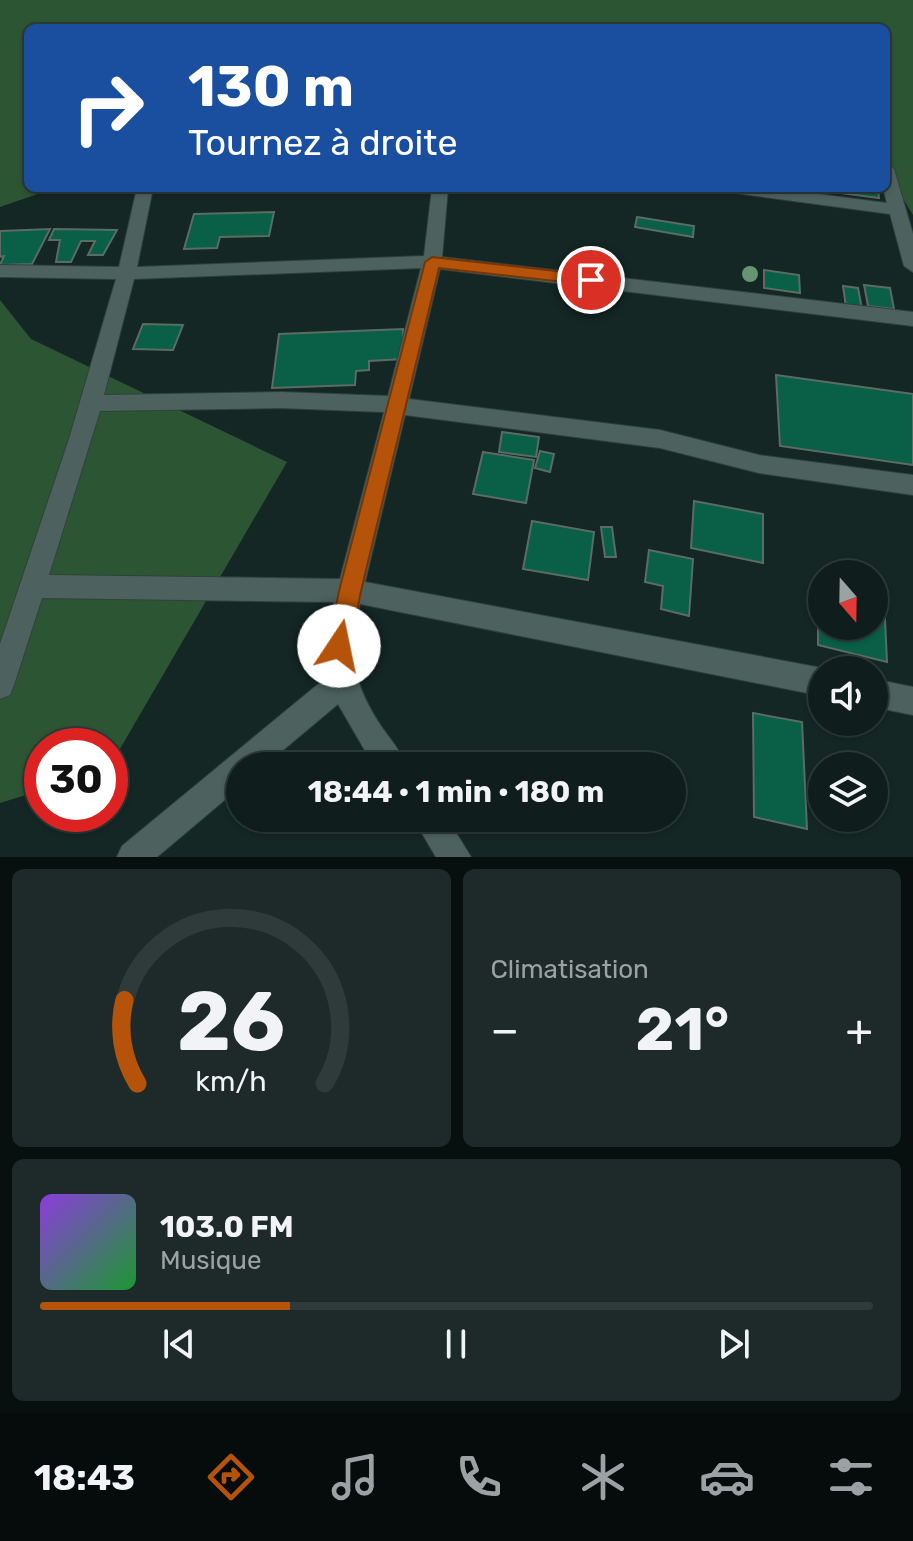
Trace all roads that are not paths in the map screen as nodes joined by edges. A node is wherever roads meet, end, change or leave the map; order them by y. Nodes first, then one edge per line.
1 (890, 183) edge
2 (144, 192) edge
3 (440, 192) edge
4 (765, 192) edge
5 (898, 210) junction
6 (432, 262) junction
7 (913, 266) edge
8 (0, 271) edge
9 (129, 273) junction
10 (913, 319) edge
11 (91, 403) junction
12 (398, 406) junction
13 (913, 485) edge
14 (32, 586) junction
15 (350, 591) junction
16 (808, 679) edge
17 (342, 682) junction
18 (0, 685) edge
19 (888, 696) edge
20 (913, 701) edge
21 (382, 752) edge
22 (438, 832) edge
23 (133, 857) edge
24 (455, 857) edge

1 - 5 street
2 - 9 street
3 - 6 street
4 - 5 street
5 - 7 street
6 - 9 street
6 - 10 street
6 - 12 street
8 - 9 street
9 - 11 street
11 - 12 street
11 - 14 street
12 - 13 street
12 - 15 street
14 - 15 street
14 - 18 street
15 - 16 street
15 - 17 street
17 - 21 street
17 - 23 street
19 - 20 street
22 - 24 street

